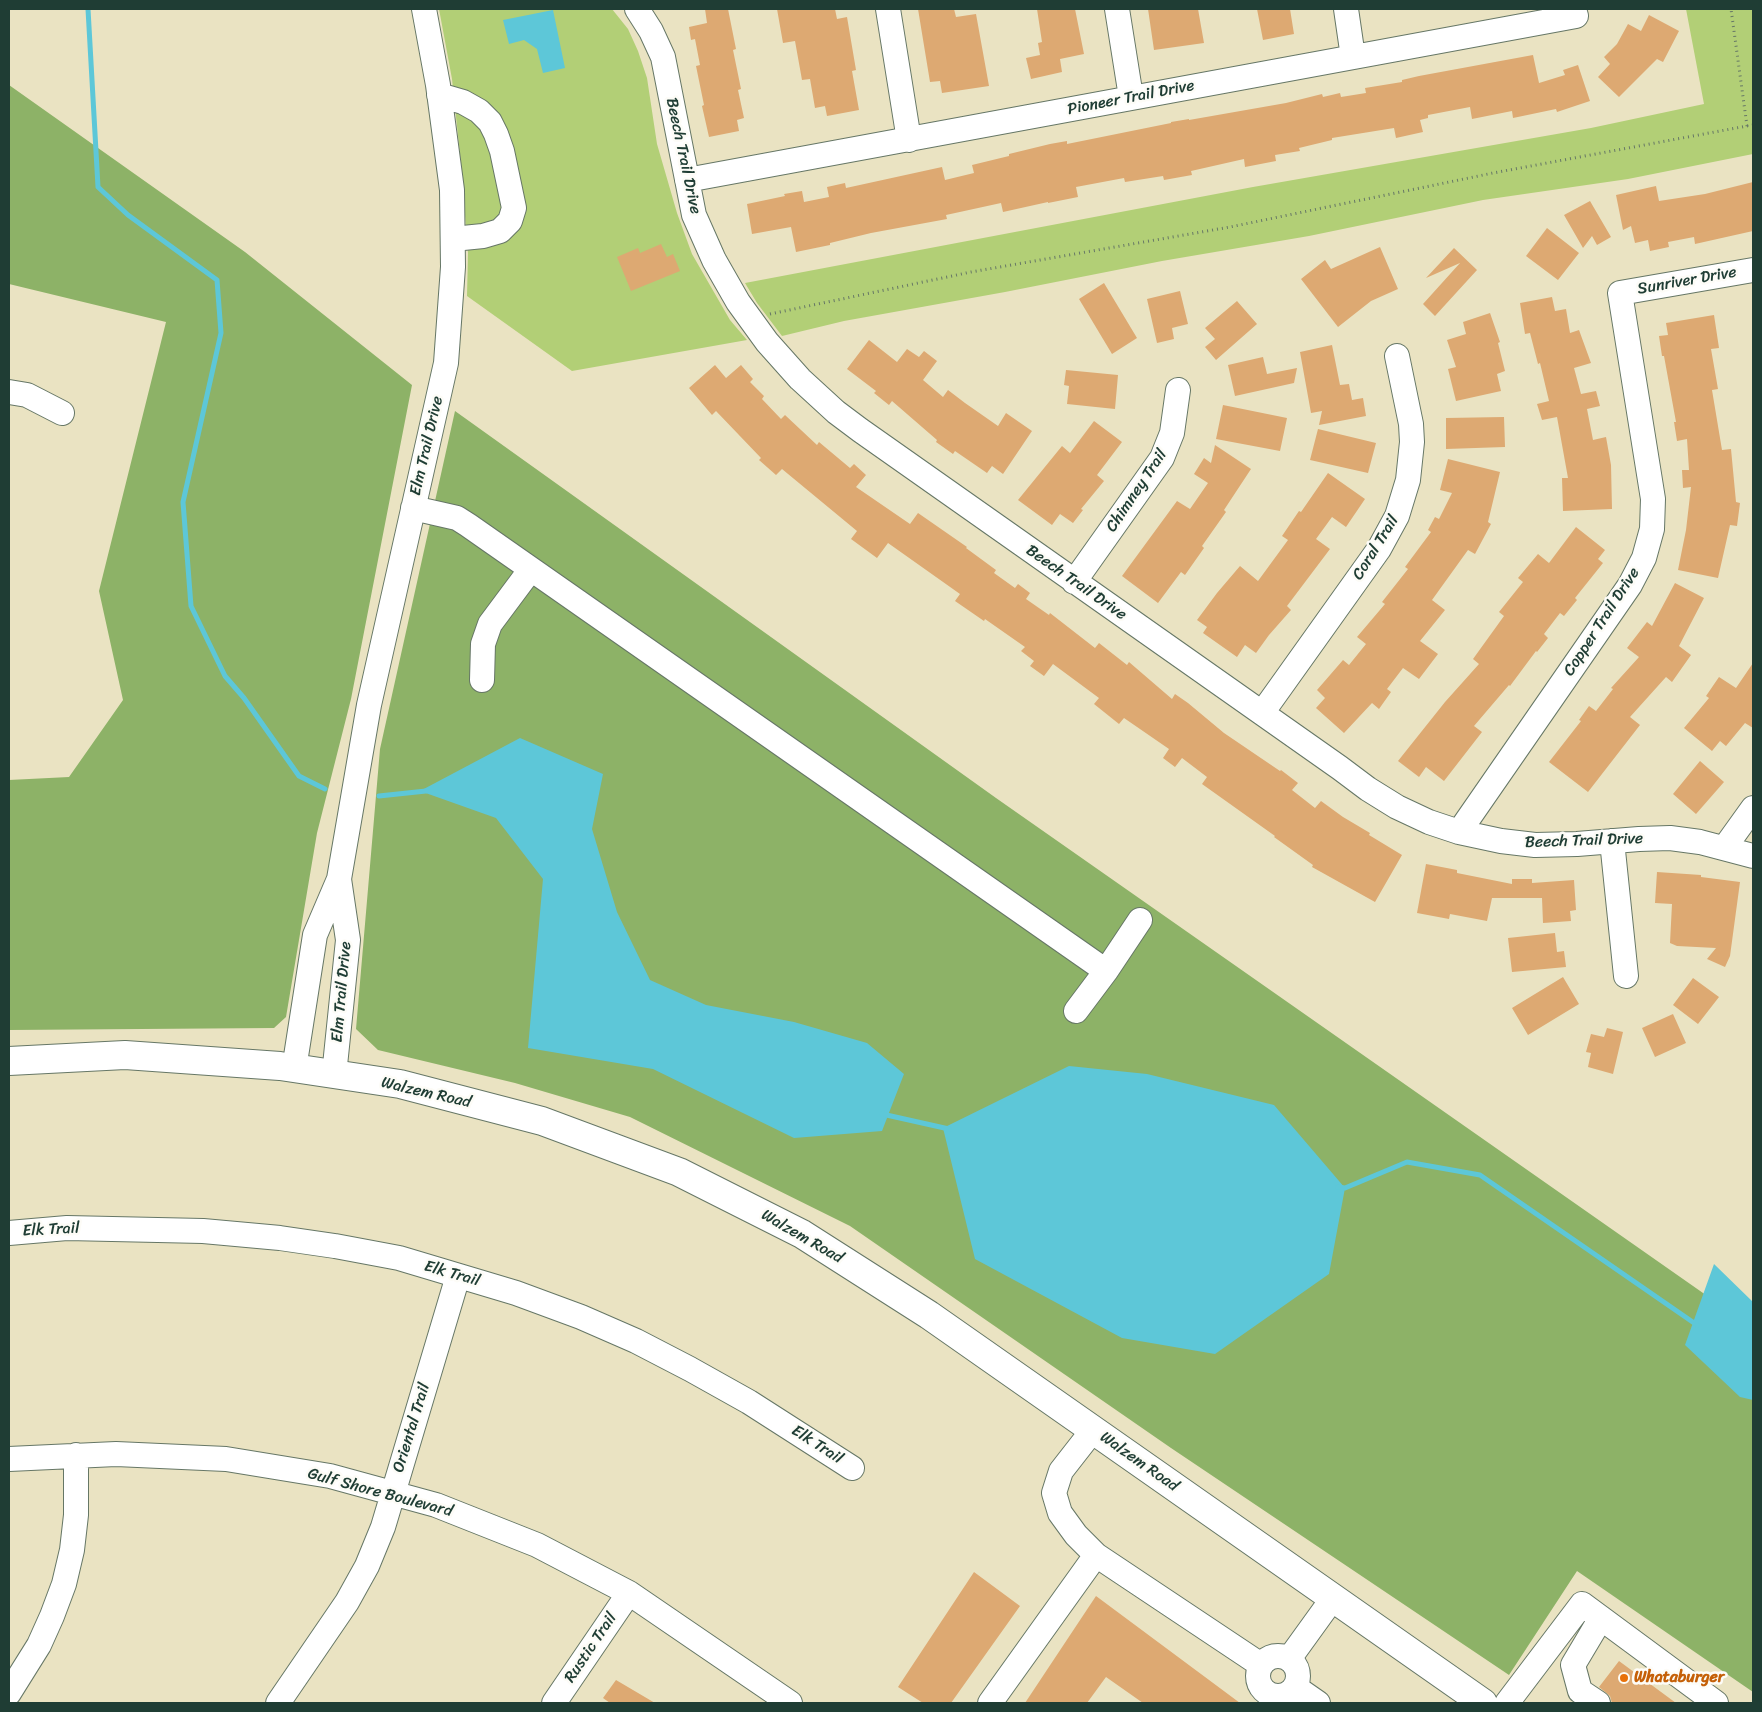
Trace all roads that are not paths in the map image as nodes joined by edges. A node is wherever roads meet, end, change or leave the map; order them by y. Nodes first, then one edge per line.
1 (424, 9) edge
2 (637, 9) edge
3 (888, 9) edge
4 (1116, 9) edge
5 (1346, 9) edge
6 (1575, 12) edge
7 (1353, 57) junction
8 (439, 95) junction
9 (1131, 97) junction
10 (908, 140) junction
11 (687, 180) junction
12 (453, 239) junction
13 (1753, 270) edge
14 (1620, 293) joint
15 (1397, 356) dead end
16 (1178, 390) dead end
17 (9, 392) edge
18 (62, 413) dead end
19 (413, 508) junction
20 (531, 569) junction
21 (1074, 582) junction
22 (482, 680) dead end
23 (1262, 714) junction
24 (1753, 808) edge
25 (1459, 832) junction
26 (1612, 841) junction
27 (1725, 847) junction
28 (1753, 856) edge
29 (339, 880) junction
30 (1140, 920) dead end
31 (1106, 971) junction
32 (1626, 976) dead end
33 (1076, 1011) dead end
34 (9, 1061) edge
35 (294, 1069) junction
36 (334, 1075) junction
37 (9, 1233) edge
38 (458, 1276) junction
39 (1093, 1430) junction
40 (76, 1455) junction
41 (9, 1459) edge
42 (852, 1468) dead end
43 (393, 1494) junction
44 (1096, 1555) junction
45 (629, 1593) junction
46 (1333, 1598) junction
47 (1601, 1618) junction
48 (1289, 1659) junction
49 (1261, 1665) junction
50 (1294, 1687) junction
51 (9, 1693) edge
52 (278, 1703) edge
53 (554, 1703) edge
54 (790, 1703) edge
55 (990, 1703) edge
56 (1318, 1703) edge
57 (1483, 1703) edge
58 (1507, 1703) edge
59 (1598, 1703) edge
60 (1716, 1703) edge

1 - 8 street, Elm Trail Drive
2 - 11 street, Beech Trail Drive
3 - 10 street
4 - 9 street
5 - 7 street
6 - 7 street, Pioneer Trail Drive
7 - 9 street, Pioneer Trail Drive
8 - 12 street, Elm Trail Drive
8 - 12 street
9 - 10 street, Pioneer Trail Drive
10 - 11 street, Pioneer Trail Drive
11 - 21 street, Beech Trail Drive
12 - 19 street, Elm Trail Drive
13 - 14 street, Sunriver Drive
14 - 25 street, Copper Trail Drive
15 - 23 street, Coral Trail
16 - 21 street, Chimney Trail
17 - 18 street
19 - 20 street
19 - 29 street, Elm Trail Drive
20 - 22 street
20 - 31 street
21 - 23 street, Beech Trail Drive
23 - 25 street, Beech Trail Drive
24 - 27 street
25 - 26 street, Beech Trail Drive
26 - 27 street, Beech Trail Drive
26 - 32 street
27 - 28 street, Beech Trail Drive
29 - 35 street, Elm Trail Drive
29 - 36 street, Elm Trail Drive
30 - 31 street
31 - 33 street
34 - 35 main road, Walzem Road
35 - 36 main road, Walzem Road
36 - 39 main road, Walzem Road
37 - 38 street, Elk Trail
38 - 42 street, Elk Trail
38 - 43 street, Oriental Trail
39 - 44 street
39 - 46 main road, Walzem Road
40 - 41 street, Gulf Shore Boulevard
40 - 43 street, Gulf Shore Boulevard
40 - 51 street
43 - 45 street, Gulf Shore Boulevard
43 - 52 street, Oriental Trail
44 - 49 street
44 - 55 street
45 - 53 street, Rustic Trail
45 - 54 street, Gulf Shore Boulevard
46 - 48 street
46 - 57 main road, Walzem Road
47 - 58 street
47 - 59 street
47 - 60 street
48 - 49 street
48 - 50 street
49 - 50 street
50 - 56 street

